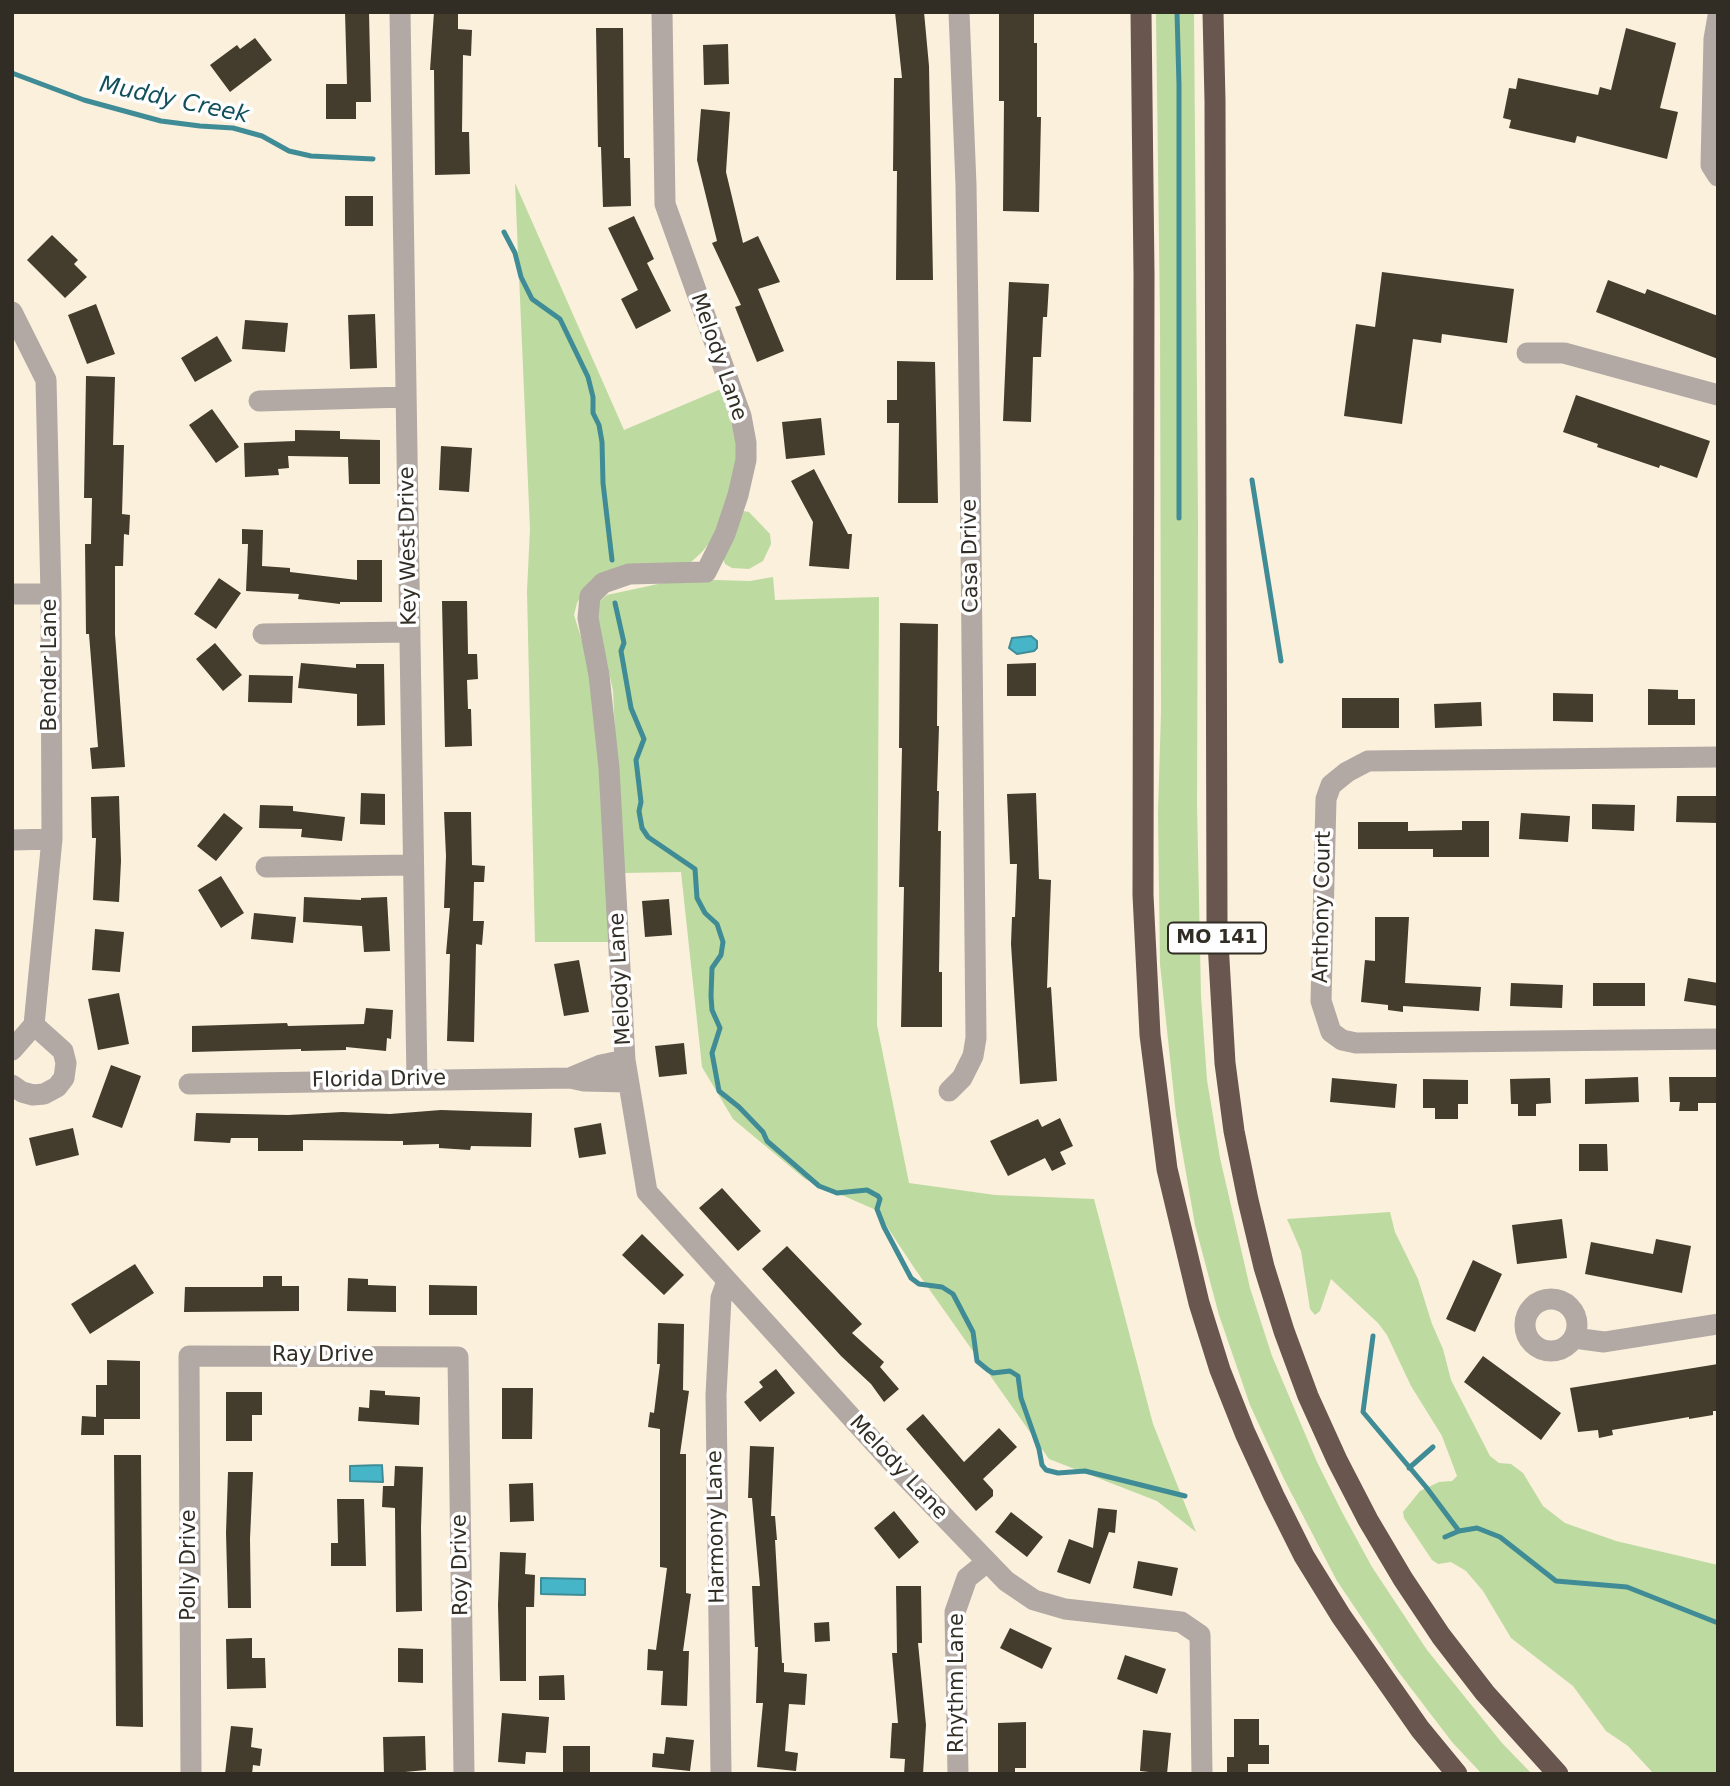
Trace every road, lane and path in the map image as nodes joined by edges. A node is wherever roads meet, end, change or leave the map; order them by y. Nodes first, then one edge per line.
1 (400, 12) edge
2 (662, 12) edge
3 (959, 12) edge
4 (1141, 12) edge
5 (1213, 12) edge
6 (1718, 16) edge
7 (1718, 176) edge
8 (12, 312) edge
9 (1527, 353) dead end
10 (1718, 394) edge
11 (406, 397) junction
12 (259, 401) dead end
13 (12, 594) edge
14 (51, 594) junction
15 (410, 632) junction
16 (263, 634) dead end
17 (1718, 757) edge
18 (12, 839) edge
19 (52, 839) junction
20 (412, 865) junction
21 (266, 867) dead end
22 (34, 1024) junction
23 (1718, 1039) edge
24 (12, 1050) edge
25 (625, 1060) junction
26 (570, 1078) junction
27 (417, 1080) junction
28 (628, 1082) junction
29 (12, 1084) edge
30 (189, 1084) dead end
31 (949, 1091) dead end
32 (727, 1281) junction
33 (1718, 1324) edge
34 (1574, 1338) dead end
35 (189, 1356) joint
36 (458, 1357) joint
37 (987, 1562) junction
38 (191, 1774) edge
39 (464, 1774) edge
40 (721, 1774) edge
41 (958, 1774) edge
42 (1202, 1774) edge
43 (1458, 1774) edge
44 (1558, 1774) edge

1 - 11 street, Key West Drive
2 - 25 street, Melody Lane
3 - 31 street, Casa Drive
4 - 43 highway, MO 141
5 - 44 highway, MO 141
6 - 7 street
8 - 14 street, Bender Lane
9 - 10 street
11 - 12 street
11 - 15 street, Key West Drive
13 - 14 street
14 - 19 street, Bender Lane
15 - 16 street
15 - 20 street, Key West Drive
17 - 23 street, Anthony Court
18 - 19 street
19 - 22 street, Bender Lane
20 - 21 street
20 - 27 street, Key West Drive
22 - 24 street
22 - 29 street
25 - 26 street, Florida Drive
25 - 28 street, Melody Lane
26 - 27 street, Florida Drive
26 - 28 street, Florida Drive
27 - 30 street, Florida Drive
28 - 32 street, Melody Lane
32 - 37 street, Melody Lane
32 - 40 street, Harmony Lane
33 - 34 street
35 - 36 street, Ray Drive
35 - 38 street, Polly Drive
36 - 39 street, Roy Drive
37 - 41 street, Rhythm Lane
37 - 42 street, Melody Lane

